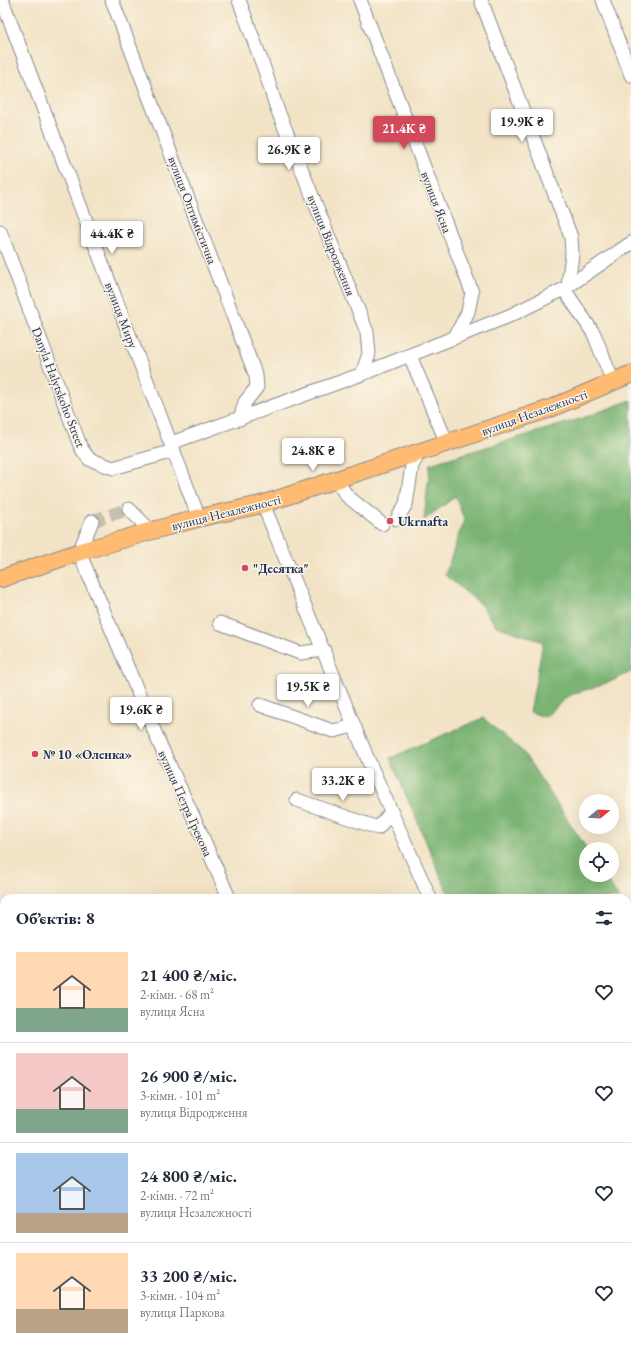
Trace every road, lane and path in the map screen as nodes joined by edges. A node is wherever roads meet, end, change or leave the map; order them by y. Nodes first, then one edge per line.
1 (2, 0) edge
2 (112, 0) edge
3 (239, 0) edge
4 (360, 0) edge
5 (481, 0) edge
6 (603, 0) edge
7 (631, 76) edge
8 (0, 231) edge
9 (631, 243) edge
10 (566, 288) junction
11 (455, 337) junction
12 (410, 356) junction
13 (362, 374) junction
14 (631, 374) edge
15 (613, 382) junction
16 (240, 419) junction
17 (447, 443) junction
18 (172, 447) junction
19 (419, 452) junction
20 (335, 479) junction
21 (263, 504) junction
22 (129, 509) dead end
23 (199, 518) junction
24 (397, 519) dead end
25 (92, 521) dead end
26 (382, 524) dead end
27 (151, 531) junction
28 (79, 552) junction
29 (0, 578) edge
30 (220, 623) dead end
31 (324, 650) junction
32 (260, 705) dead end
33 (354, 726) junction
34 (297, 800) dead end
35 (391, 812) junction
36 (226, 894) edge
37 (428, 894) edge

1 - 18 street, вулиця Миру
2 - 16 street, вулиця Оптимістична
3 - 13 street, вулиця Відродження
4 - 11 street, вулиця Ясна
5 - 10 street
6 - 7 street
8 - 18 street, Danyla Halytskoho Street
9 - 10 street, Danyla Halytskoho Street
10 - 11 street, Danyla Halytskoho Street
10 - 15 street
11 - 12 street, Danyla Halytskoho Street
12 - 13 street, Danyla Halytskoho Street
12 - 17 street
13 - 16 street, Danyla Halytskoho Street
14 - 15 main road, вулиця Незалежності
15 - 17 main road, вулиця Незалежності
16 - 18 street, Danyla Halytskoho Street
17 - 19 main road, вулиця Незалежності
18 - 23 street, вулиця Миру
19 - 20 main road, вулиця Незалежності
19 - 24 street
20 - 21 main road, вулиця Незалежності
20 - 26 street
21 - 23 main road, вулиця Незалежності
21 - 31 street
22 - 27 street
23 - 27 main road, вулиця Незалежності
25 - 28 street
27 - 28 main road, вулиця Незалежності
28 - 29 main road, вулиця Незалежності
28 - 36 street, вулиця Петра Грекова
30 - 31 street
31 - 33 street
32 - 33 street
33 - 35 street
34 - 35 street
35 - 37 street

